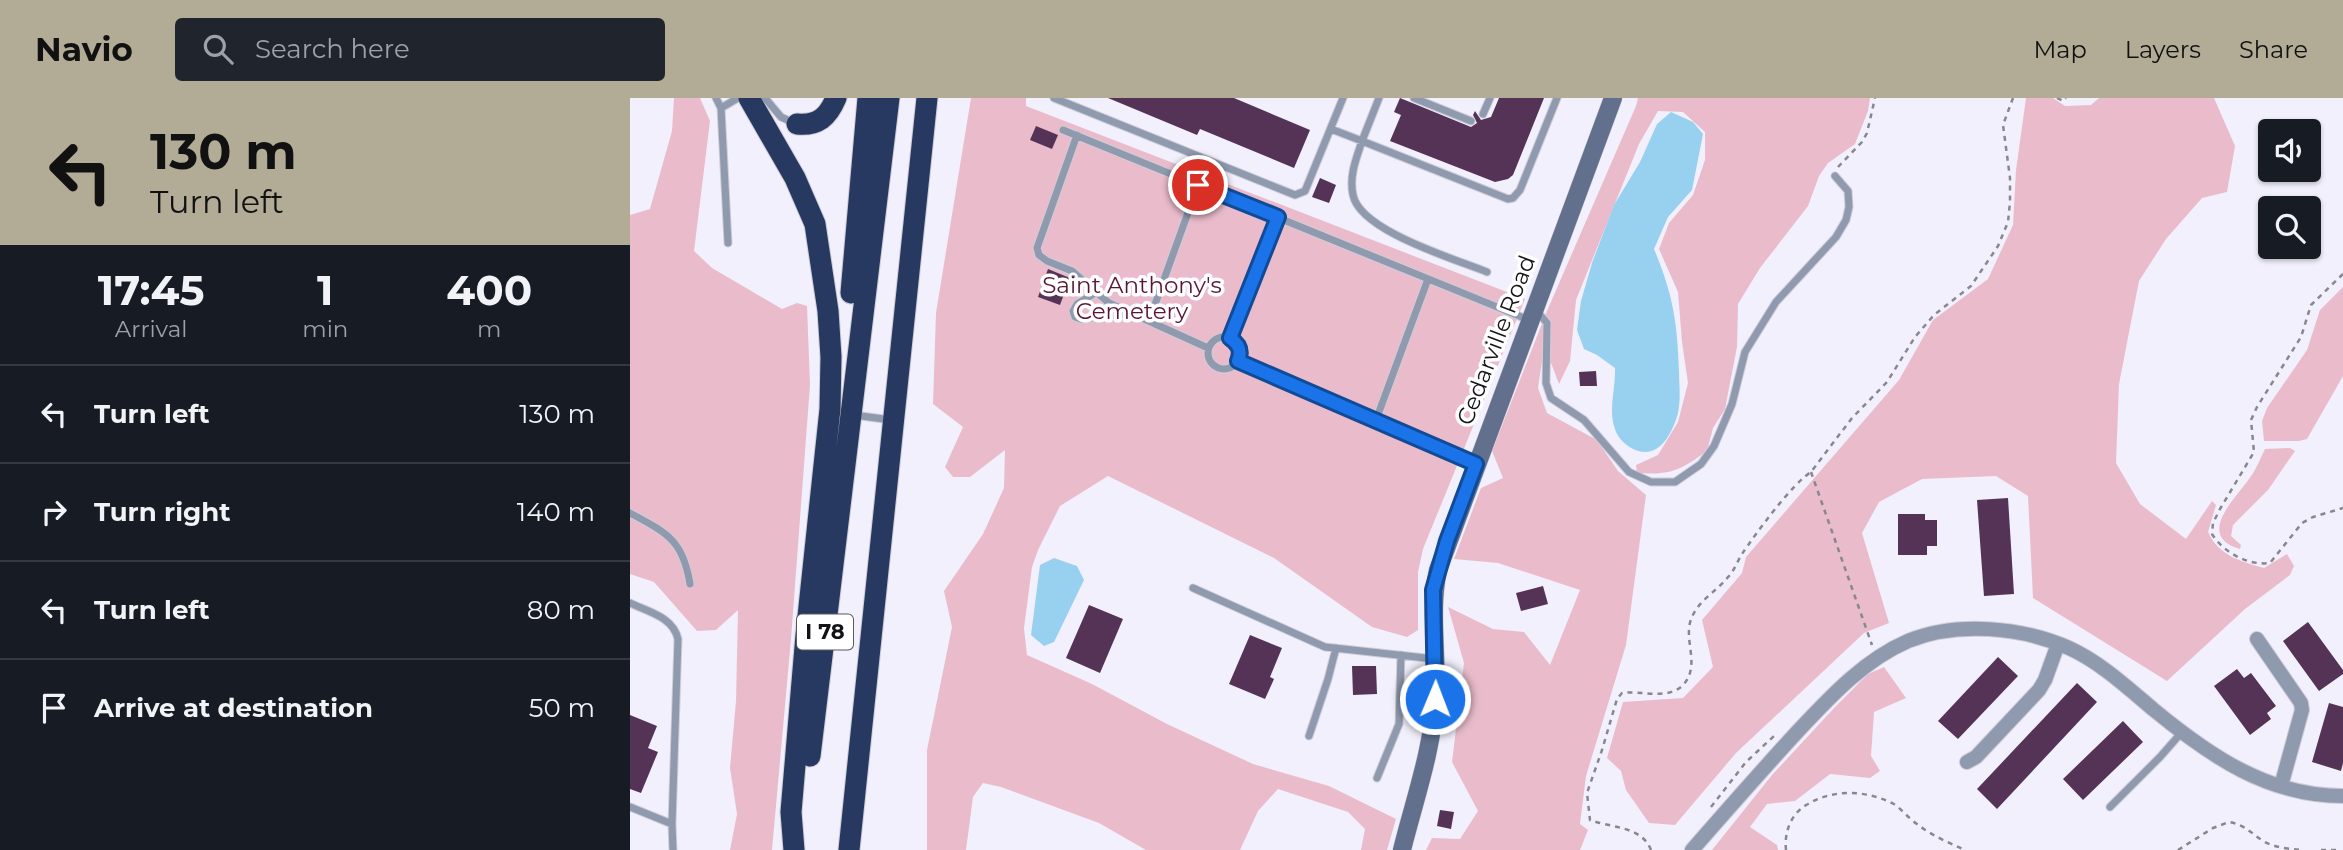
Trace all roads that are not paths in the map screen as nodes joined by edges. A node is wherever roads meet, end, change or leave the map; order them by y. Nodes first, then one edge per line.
1 (716, 98) edge
2 (738, 98) edge
3 (749, 98) edge
4 (765, 98) edge
5 (770, 98) edge
6 (836, 98) edge
7 (869, 98) edge
8 (889, 98) edge
9 (927, 98) edge
10 (1054, 98) edge
11 (1343, 98) edge
12 (1380, 98) edge
13 (1414, 98) edge
14 (1490, 98) edge
15 (1557, 98) edge
16 (1613, 98) edge
17 (721, 108) junction
18 (1483, 114) dead end
19 (1471, 121) dead end
20 (797, 124) junction
21 (1331, 129) junction
22 (1063, 130) dead end
23 (1077, 135) junction
24 (1362, 141) junction
25 (1835, 176) road end
26 (1198, 185) junction
27 (1278, 217) junction
28 (728, 243) dead end
29 (1488, 272) dead end
30 (1428, 279) junction
31 (1095, 293) junction
32 (1131, 313) junction
33 (1532, 315) junction
34 (1149, 321) junction
35 (1230, 338) junction
36 (1208, 348) junction
37 (1238, 361) junction
38 (850, 415) junction
39 (895, 420) junction
40 (1376, 420) junction
41 (1476, 464) junction
42 (630, 513) edge
43 (690, 584) dead end
44 (1193, 588) dead end
45 (630, 603) edge
46 (2257, 639) dead end
47 (2058, 644) junction
48 (1336, 648) junction
49 (1401, 655) junction
50 (1436, 659) junction
51 (2182, 732) junction
52 (1309, 736) dead end
53 (1967, 761) dead end
54 (1377, 778) dead end
55 (2281, 786) junction
56 (2343, 796) edge
57 (630, 807) edge
58 (2110, 807) dead end
59 (672, 824) junction
60 (850, 846) edge
61 (673, 850) edge
62 (794, 850) edge
63 (800, 850) edge
64 (1402, 850) edge
65 (1692, 850) edge

1 - 17 lane
2 - 17 lane
3 - 62 highway
4 - 20 lane
5 - 20 lane
6 - 20 highway
7 - 38 highway
8 - 38 highway, I 78
9 - 39 highway, I 78
10 - 21 lane
11 - 21 lane
12 - 24 lane
13 - 19 lane
14 - 18 lane
15 - 24 lane
16 - 33 main road, Cedarville Road
17 - 28 lane
21 - 24 lane
22 - 23 lane
23 - 26 lane
23 - 31 lane
24 - 29 lane
25 - 33 lane
26 - 27 lane
26 - 34 lane
27 - 30 lane
27 - 35 lane
30 - 33 lane
30 - 40 lane
31 - 32 lane
31 - 32 lane
32 - 34 lane
33 - 41 main road, Cedarville Road
34 - 36 lane
35 - 36 lane
35 - 37 lane
36 - 37 lane
37 - 40 lane
38 - 39 lane
38 - 63 highway, I 78
39 - 60 highway, I 78
40 - 41 lane
41 - 50 main road, Cedarville Road
42 - 43 lane
44 - 48 lane
45 - 59 lane
46 - 55 street
47 - 51 street
47 - 53 street
47 - 65 street
48 - 49 lane
48 - 52 lane
49 - 50 lane
49 - 54 lane
50 - 64 main road, Cedarville Road
51 - 55 street
51 - 58 lane
55 - 56 street
57 - 59 lane
59 - 61 lane

